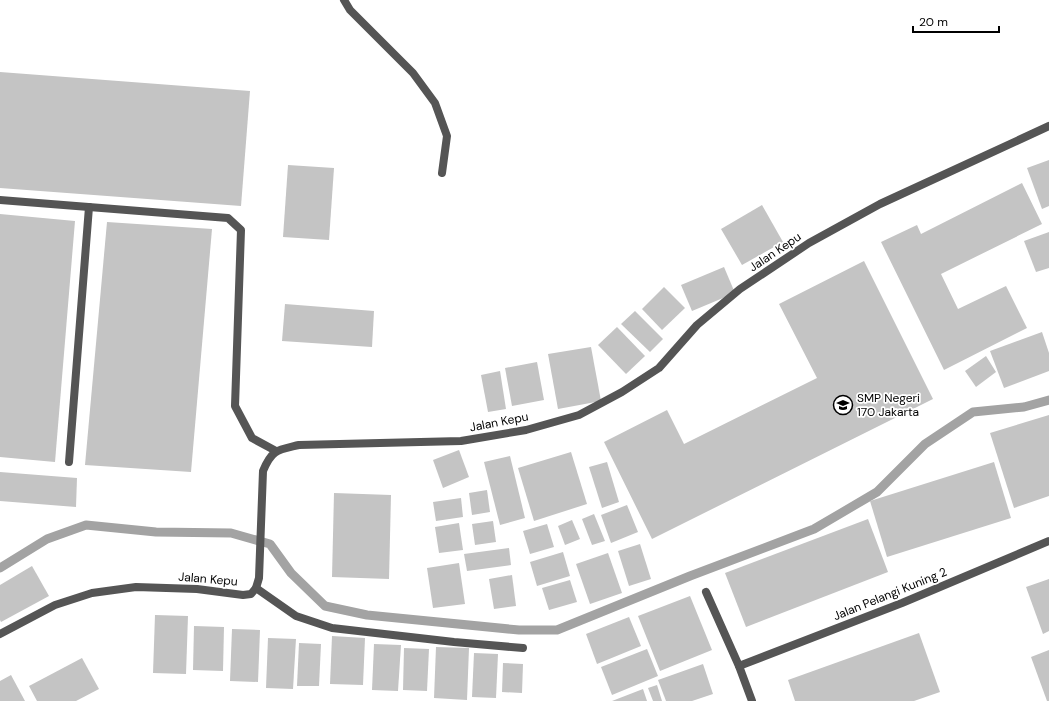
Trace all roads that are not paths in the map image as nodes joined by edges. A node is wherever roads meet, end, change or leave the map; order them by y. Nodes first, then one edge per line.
1 (344, 0) edge
2 (1049, 126) edge
3 (442, 173) dead end
4 (0, 200) edge
5 (89, 207) junction
6 (276, 451) junction
7 (70, 462) dead end
8 (1049, 541) edge
9 (256, 588) junction
10 (706, 592) dead end
11 (0, 634) edge
12 (523, 648) dead end
13 (739, 666) junction
14 (752, 701) edge

1 - 3 street
2 - 6 street, Jalan Kepu
4 - 5 street
5 - 6 street
5 - 7 street
6 - 9 street
8 - 13 street, Jalan Pelangi Kuning 2
9 - 11 street, Jalan Kepu
9 - 12 street
10 - 13 street
13 - 14 street

